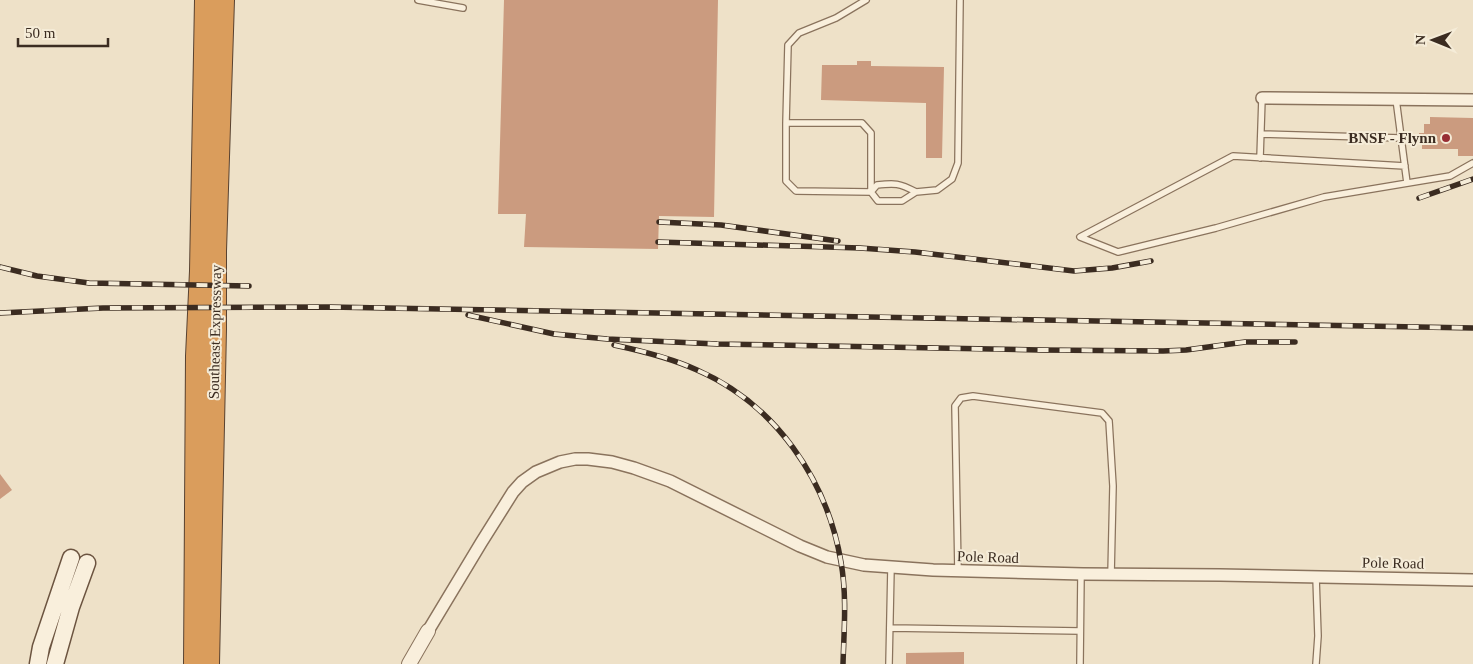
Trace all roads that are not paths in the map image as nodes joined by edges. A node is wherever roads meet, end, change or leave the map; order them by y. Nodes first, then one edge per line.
1 (205, 0) edge
2 (224, 0) edge
3 (418, 0) edge
4 (866, 0) edge
5 (960, 0) edge
6 (463, 8) dead end
7 (1262, 98) joint
8 (1396, 99) junction
9 (1473, 100) edge
10 (786, 122) junction
11 (1261, 134) junction
12 (1401, 138) junction
13 (1260, 158) junction
14 (1473, 163) edge
15 (1405, 166) junction
16 (1407, 183) junction
17 (871, 192) junction
18 (916, 192) junction
19 (71, 558) dead end
20 (87, 563) dead end
21 (891, 568) junction
22 (958, 571) junction
23 (1081, 574) junction
24 (1111, 575) junction
25 (1316, 577) junction
26 (1473, 580) edge
27 (890, 628) junction
28 (428, 631) joint
29 (1080, 631) junction
30 (38, 664) edge
31 (56, 664) edge
32 (194, 664) edge
33 (209, 664) edge
34 (410, 664) edge
35 (889, 664) edge
36 (1080, 664) edge
37 (1316, 664) edge

1 - 32 highway, Southeast Expressway
2 - 33 highway, Southeast Expressway
3 - 6 lane
4 - 10 lane
5 - 18 lane
7 - 8 street
7 - 11 lane
8 - 9 street
8 - 12 lane
10 - 17 lane
10 - 17 lane
11 - 12 lane
11 - 13 lane
12 - 15 lane
13 - 15 lane
13 - 16 lane
14 - 16 lane
15 - 16 lane
17 - 18 lane
17 - 18 lane
19 - 30 main road
20 - 31 main road
21 - 22 street, Pole Road
21 - 27 lane
21 - 28 street, Pole Road
22 - 23 street, Pole Road
22 - 24 lane
23 - 24 street, Pole Road
23 - 29 lane
24 - 25 street, Pole Road
25 - 26 street, Pole Road
25 - 37 lane
27 - 29 lane
27 - 35 lane
28 - 34 street
29 - 36 lane

